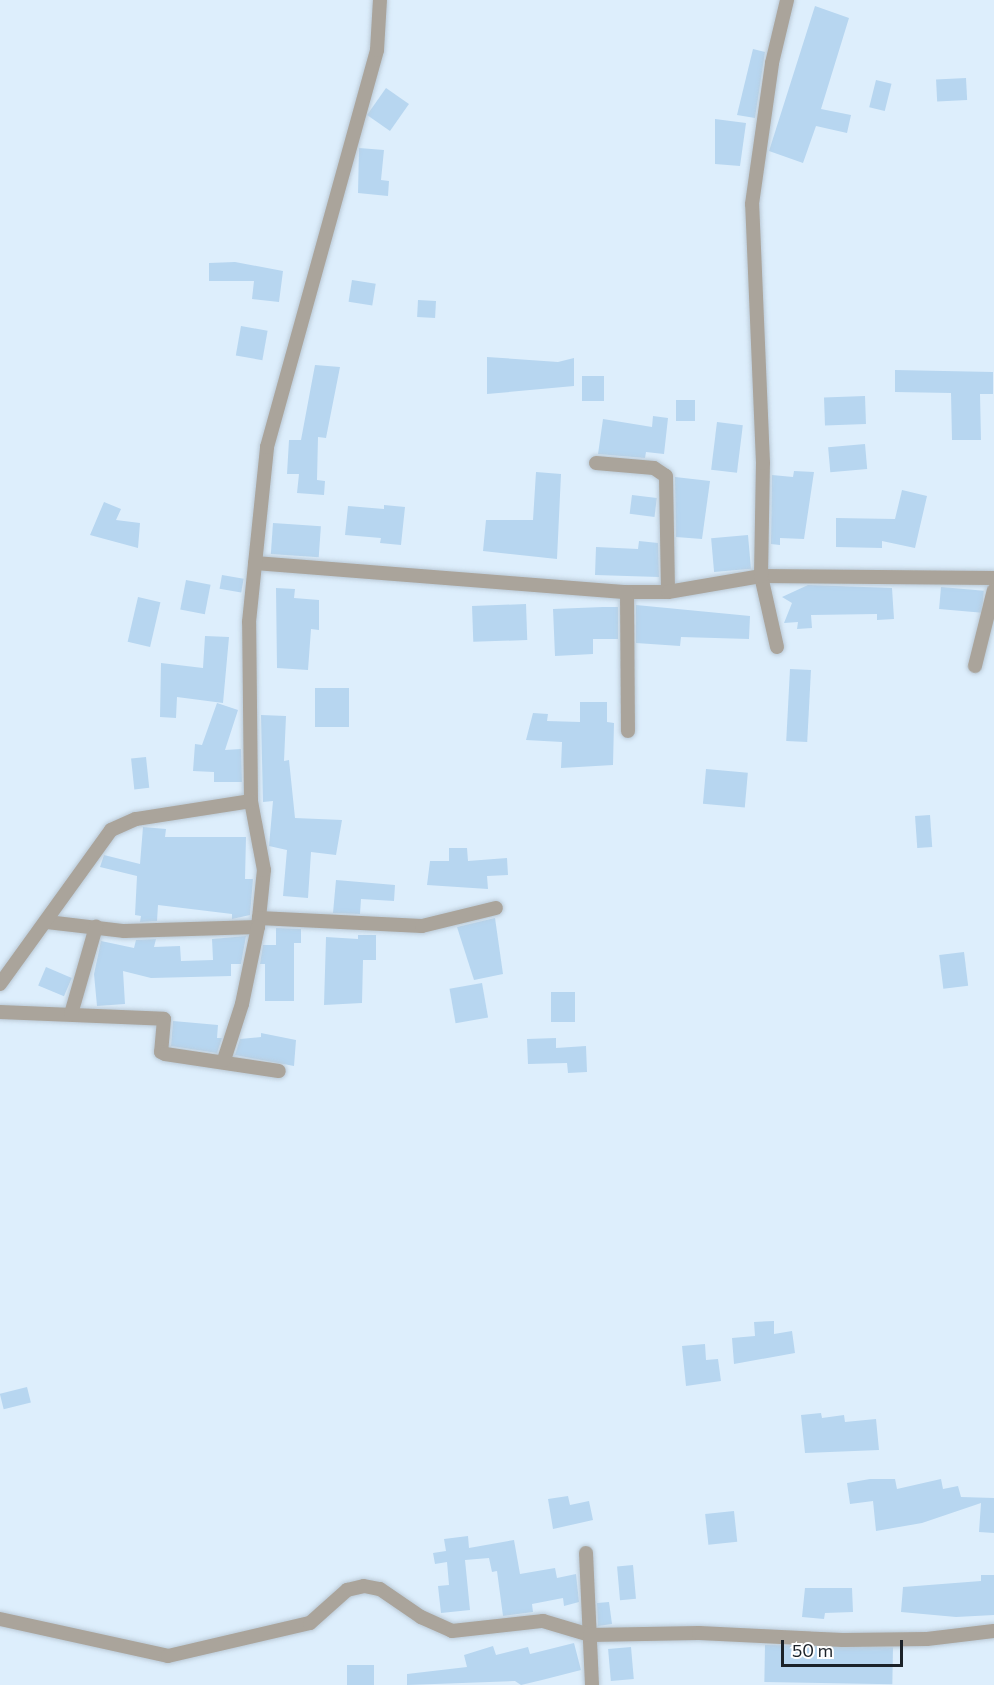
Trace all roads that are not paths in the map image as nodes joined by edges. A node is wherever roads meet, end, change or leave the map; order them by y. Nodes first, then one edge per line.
1 (380, 0) edge
2 (787, 0) edge
3 (596, 463) dead end
4 (255, 563) junction
5 (761, 576) junction
6 (994, 578) edge
7 (994, 590) edge
8 (627, 592) junction
9 (668, 592) junction
10 (777, 647) dead end
11 (975, 666) dead end
12 (628, 731) dead end
13 (251, 801) junction
14 (496, 908) dead end
15 (47, 922) junction
16 (259, 923) junction
17 (96, 927) junction
18 (0, 984) edge
19 (0, 1012) edge
20 (71, 1014) junction
21 (224, 1060) junction
22 (279, 1071) dead end
23 (586, 1553) dead end
24 (0, 1619) edge
25 (994, 1631) edge
26 (590, 1635) junction
27 (592, 1685) edge

1 - 4 street
2 - 5 street
3 - 9 street
4 - 8 street
4 - 13 street
5 - 6 street
5 - 9 street
5 - 10 street
7 - 11 street
8 - 9 street
8 - 12 street
13 - 15 street
13 - 16 street
14 - 16 street
15 - 17 street
15 - 18 street
16 - 17 street
16 - 21 street
17 - 20 street
19 - 20 street
20 - 21 street
21 - 22 street
23 - 26 street
24 - 26 street
25 - 26 street
26 - 27 street

